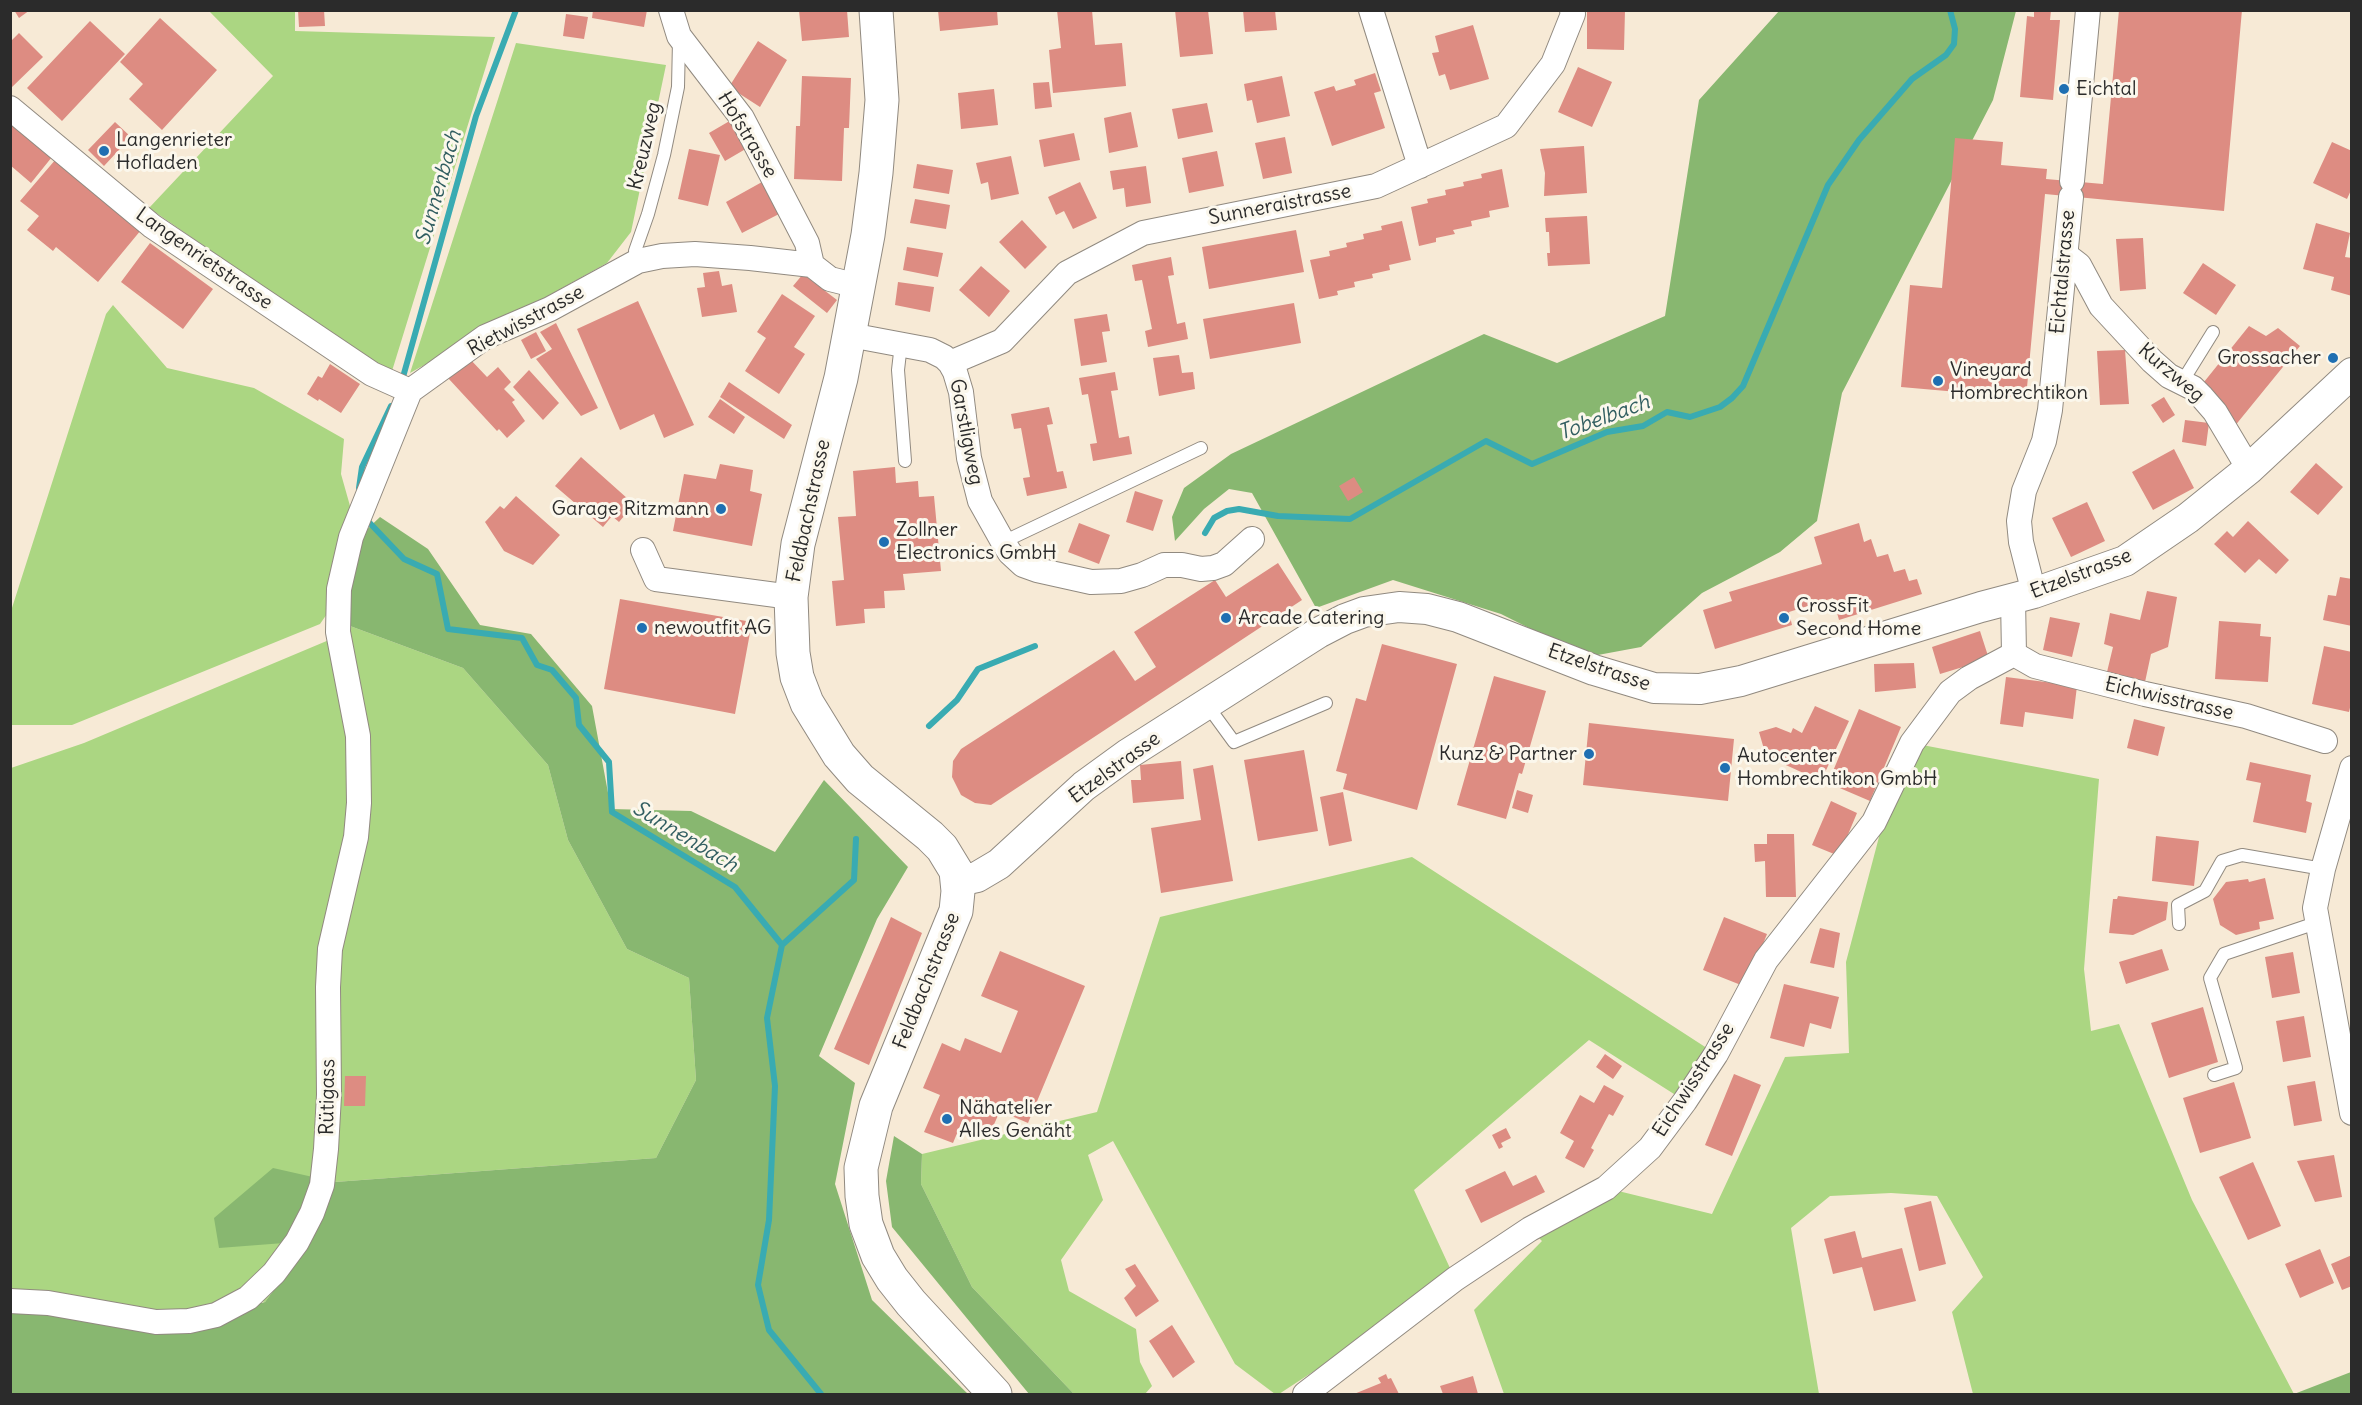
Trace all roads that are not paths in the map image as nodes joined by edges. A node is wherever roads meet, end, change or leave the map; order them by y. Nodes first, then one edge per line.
1 (671, 10) edge
2 (876, 10) edge
3 (1371, 10) edge
4 (1572, 10) edge
5 (2088, 10) edge
6 (679, 36) junction
7 (10, 108) edge
8 (1420, 166) junction
9 (2066, 255) junction
10 (638, 261) junction
11 (812, 265) junction
12 (858, 286) junction
13 (2212, 332) dead end
14 (850, 335) junction
15 (901, 344) junction
16 (950, 363) junction
17 (2352, 373) edge
18 (2182, 382) junction
19 (410, 391) junction
20 (1201, 448) dead end
21 (904, 461) dead end
22 (2249, 469) junction
23 (1252, 539) dead end
24 (1003, 542) junction
25 (643, 550) dead end
26 (2024, 596) junction
27 (791, 597) junction
28 (2014, 654) junction
29 (1326, 703) dead end
30 (1207, 705) junction
31 (2325, 741) dead end
32 (2352, 768) edge
33 (2323, 869) junction
34 (958, 881) junction
35 (2316, 923) junction
36 (2179, 924) dead end
37 (2214, 1075) dead end
38 (2352, 1113) edge
39 (10, 1301) edge
40 (996, 1395) edge
41 (1305, 1395) edge

1 - 6 street, Hofstrasse
2 - 12 main road, Feldbachstrasse
3 - 8 street
4 - 8 street, Sunneraistrasse
5 - 9 street, Eichtalstrasse
6 - 10 lane, Kreuzweg
6 - 11 street, Hofstrasse
7 - 19 street, Langenrietstrasse
8 - 16 street, Sunneraistrasse
9 - 18 street, Kurzweg
9 - 26 street, Eichtalstrasse
10 - 11 street, Rietwisstrasse
10 - 19 street, Rietwisstrasse
11 - 12 street, Rietwisstrasse
12 - 14 main road, Feldbachstrasse
13 - 18 lane
14 - 15 street, Garstligweg
14 - 27 main road, Feldbachstrasse
15 - 16 street, Garstligweg
15 - 21 lane
16 - 24 street, Garstligweg
17 - 22 street, Etzelstrasse
18 - 22 street, Kurzweg
19 - 39 street, Rütigass
20 - 24 lane
22 - 26 street, Etzelstrasse
23 - 24 street, Garstligweg
25 - 27 street
26 - 28 street
26 - 30 street, Etzelstrasse
27 - 34 main road, Feldbachstrasse
28 - 31 street, Eichwisstrasse
28 - 41 street, Eichwisstrasse
29 - 30 lane
30 - 34 street, Etzelstrasse
32 - 33 street
33 - 35 street
33 - 36 lane
34 - 40 main road, Feldbachstrasse
35 - 37 lane
35 - 38 street

